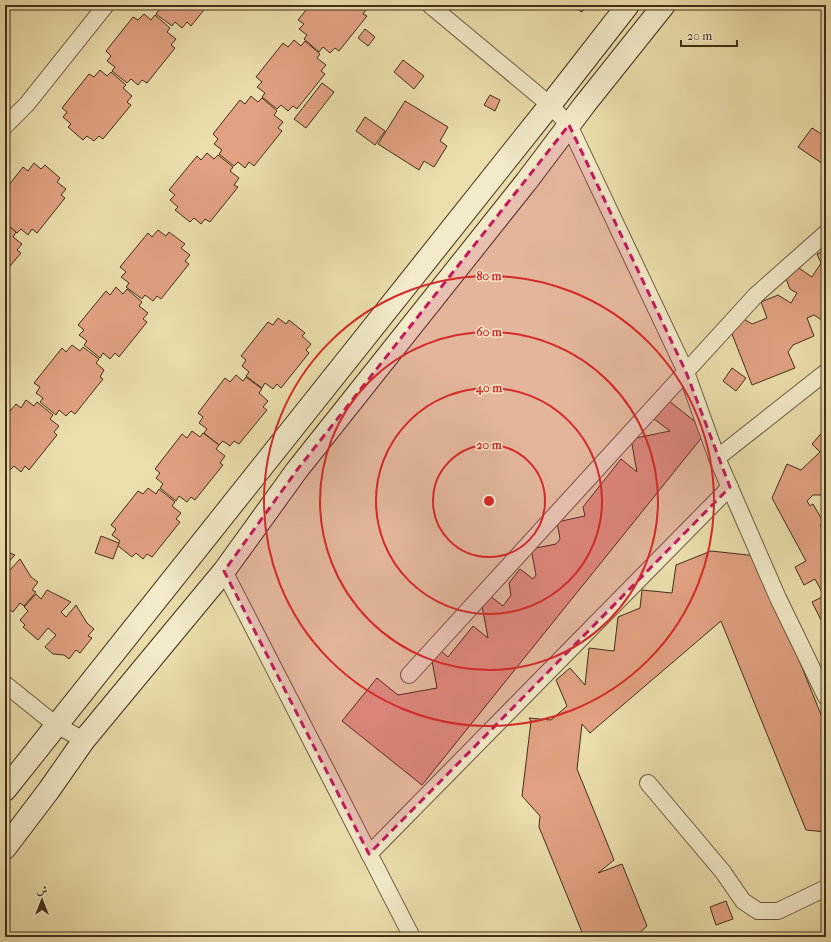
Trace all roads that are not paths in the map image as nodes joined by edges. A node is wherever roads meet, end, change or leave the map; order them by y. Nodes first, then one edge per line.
1 (106, 5) edge
2 (430, 5) edge
3 (628, 5) edge
4 (664, 5) edge
5 (550, 105) junction
6 (569, 125) junction
7 (5, 126) edge
8 (826, 233) edge
9 (686, 372) junction
10 (826, 372) edge
11 (717, 458) junction
12 (730, 487) junction
13 (224, 571) junction
14 (409, 675) dead end
15 (5, 684) edge
16 (826, 697) edge
17 (56, 725) junction
18 (84, 740) junction
19 (648, 783) dead end
20 (5, 790) edge
21 (5, 848) edge
22 (369, 854) junction
23 (826, 888) edge
24 (412, 937) edge

1 - 7 street
2 - 5 street
3 - 5 street
4 - 6 street
5 - 6 street
5 - 17 street
6 - 9 street
6 - 13 street
8 - 9 street
9 - 11 street
9 - 14 street
10 - 11 street
11 - 12 street
12 - 16 street
12 - 22 street
13 - 18 street
13 - 22 street
15 - 17 street
17 - 18 street
17 - 20 street
18 - 21 street
19 - 23 street
22 - 24 street

